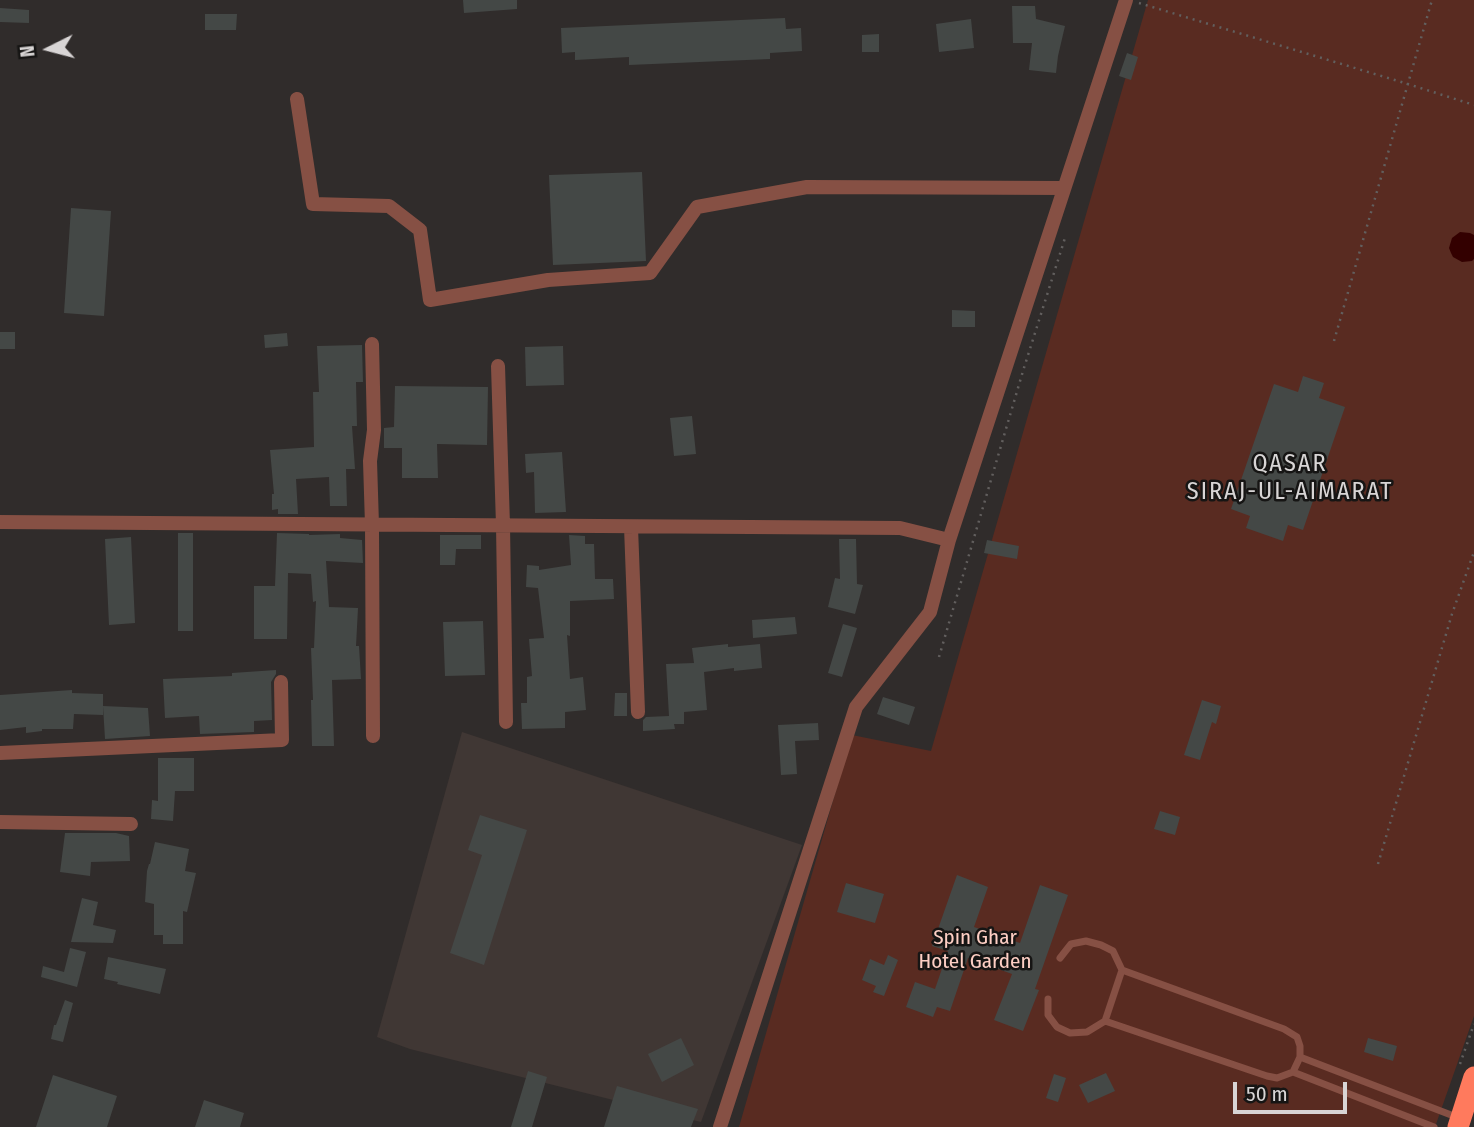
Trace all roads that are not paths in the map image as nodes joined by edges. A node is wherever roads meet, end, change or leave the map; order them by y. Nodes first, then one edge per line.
1 (1126, 0) edge
2 (297, 99) dead end
3 (1065, 188) junction
4 (372, 344) dead end
5 (498, 366) dead end
6 (0, 523) edge
7 (372, 525) junction
8 (503, 525) junction
9 (631, 527) junction
10 (949, 540) junction
11 (281, 682) dead end
12 (638, 712) dead end
13 (506, 722) dead end
14 (373, 736) dead end
15 (0, 753) edge
16 (0, 822) edge
17 (131, 824) dead end
18 (1060, 958) dead end
19 (1122, 970) junction
20 (1048, 999) dead end
21 (1105, 1021) junction
22 (1300, 1057) junction
23 (1293, 1072) junction
24 (1474, 1077) edge
25 (1459, 1123) edge
26 (720, 1127) edge
27 (1434, 1127) edge

1 - 3 street
2 - 3 street
3 - 10 street
4 - 7 street
5 - 8 street
6 - 7 street
7 - 8 street
7 - 14 street
8 - 9 street
8 - 13 street
9 - 10 street
9 - 12 street
10 - 26 street
11 - 15 street
16 - 17 street
18 - 19 lane
19 - 21 lane
19 - 22 lane
20 - 21 lane
21 - 23 lane
22 - 23 lane
22 - 25 lane
23 - 27 lane
24 - 25 highway

